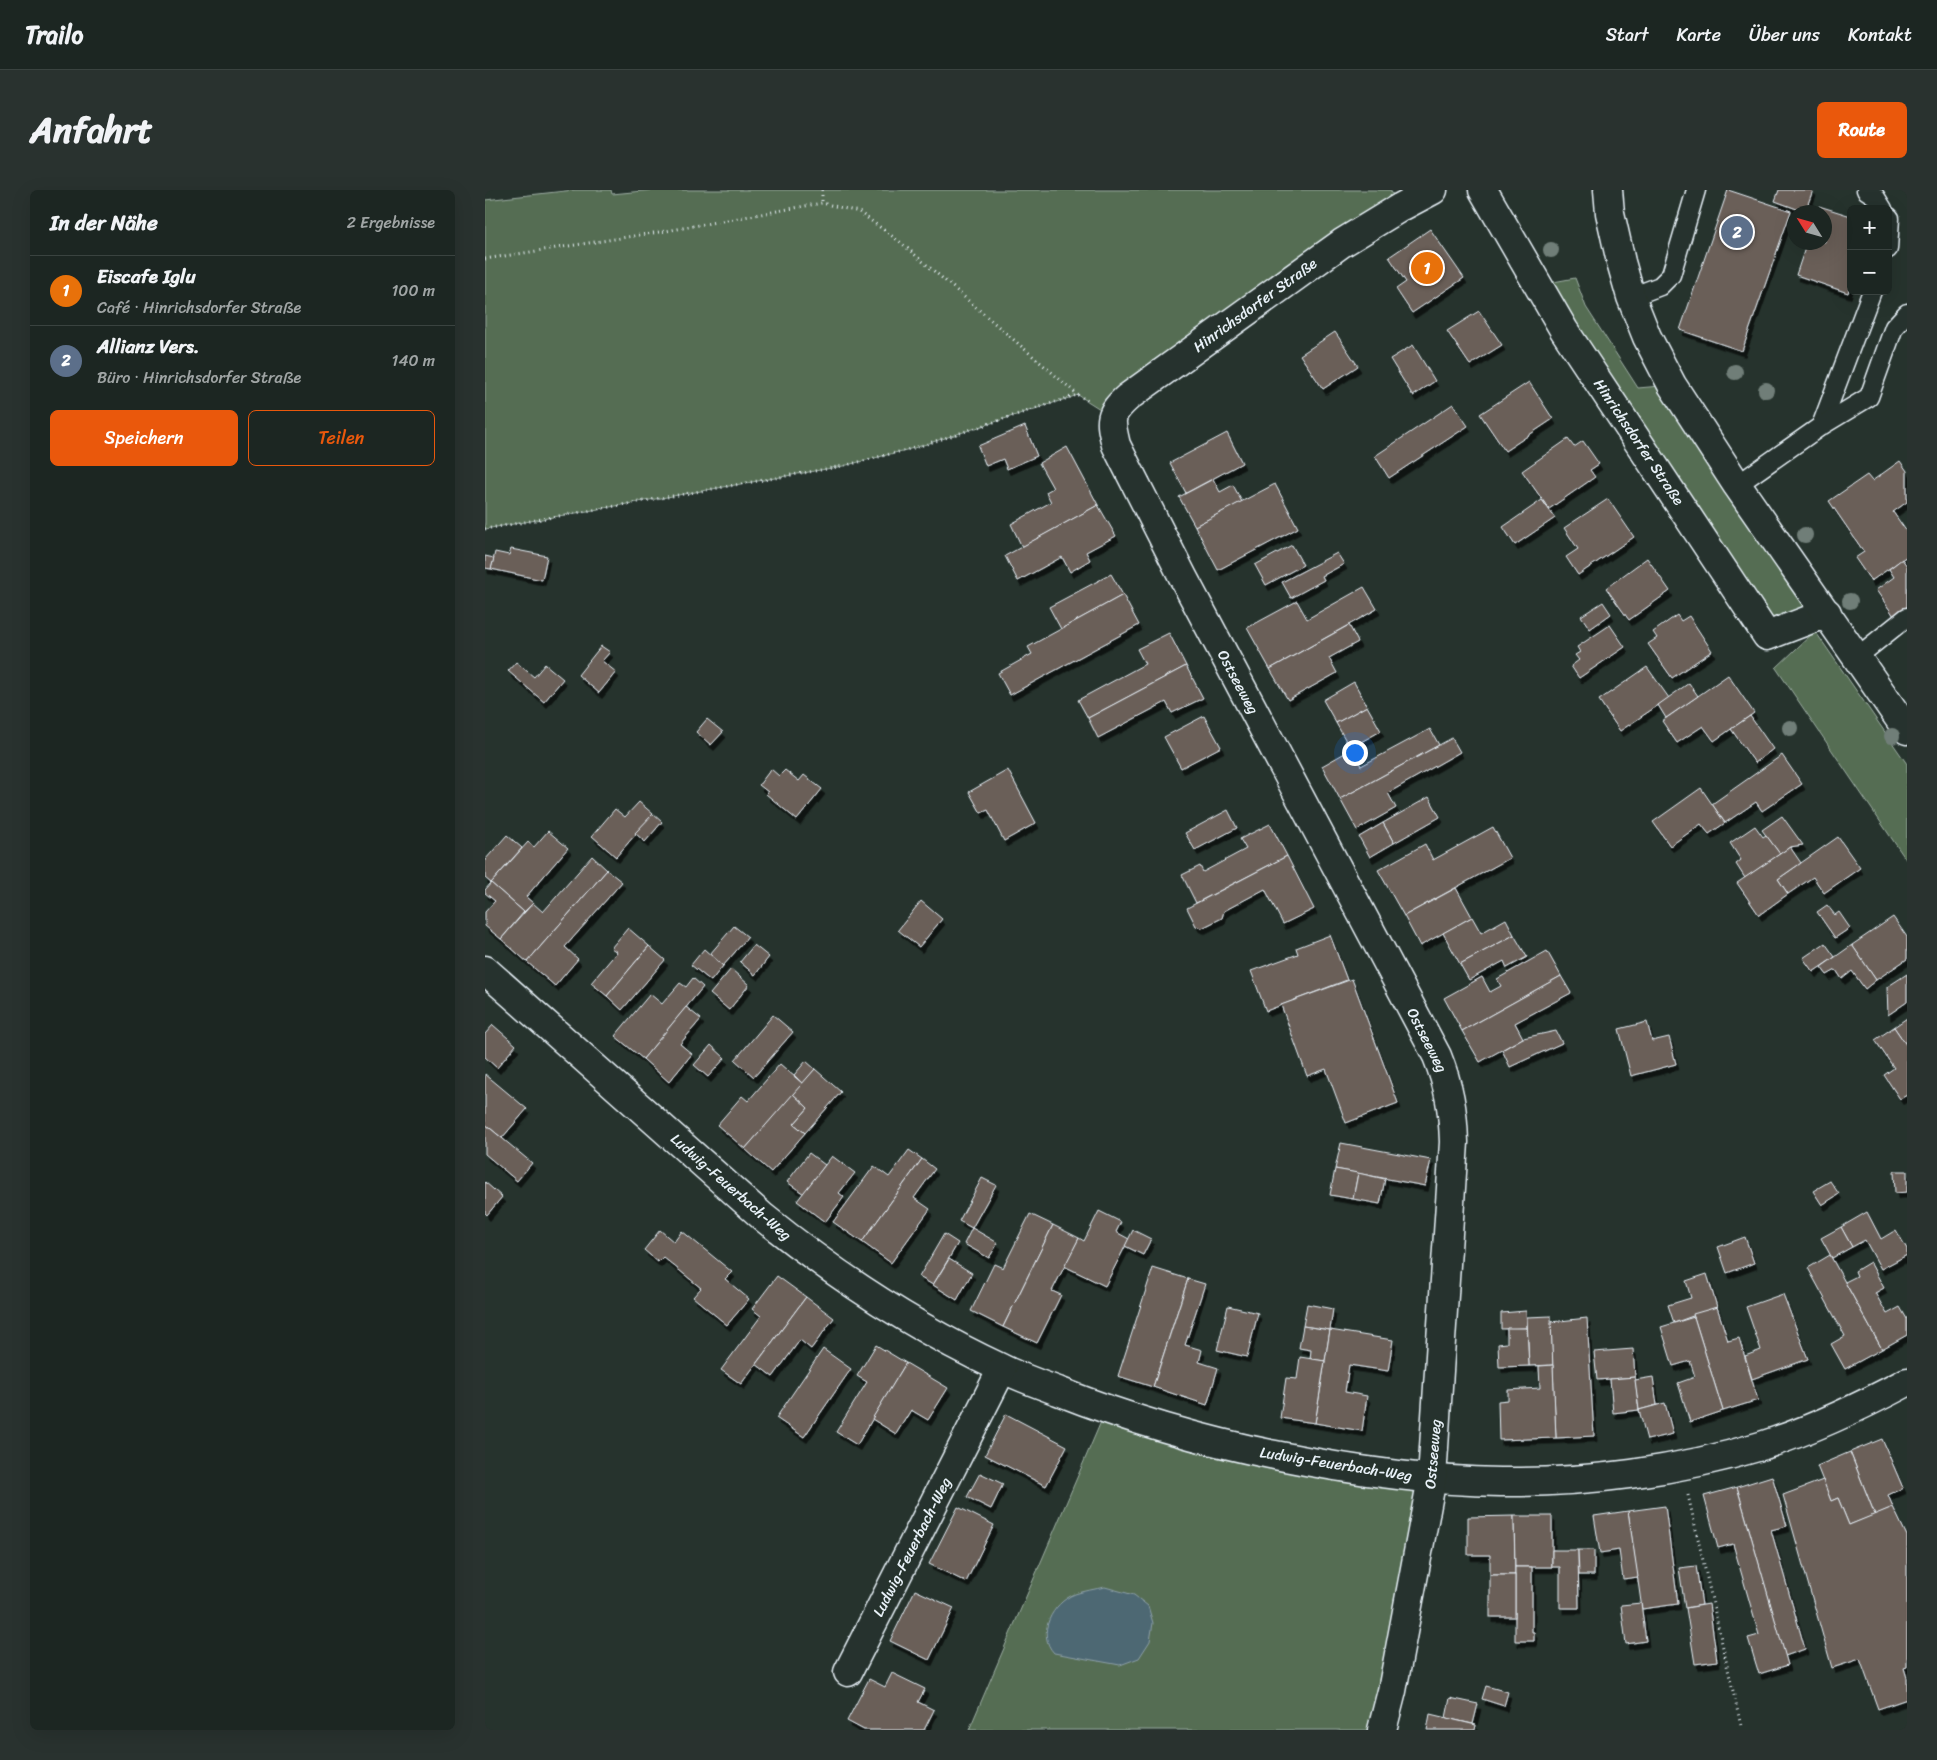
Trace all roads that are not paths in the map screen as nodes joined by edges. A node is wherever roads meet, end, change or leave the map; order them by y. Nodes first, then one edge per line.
1 (1433, 190) edge
2 (1483, 190) edge
3 (1608, 190) edge
4 (1696, 190) edge
5 (1866, 190) edge
6 (1881, 205) edge
7 (1870, 295) edge
8 (1631, 297) junction
9 (1907, 313) edge
10 (1111, 416) joint
11 (1821, 426) junction
12 (1737, 485) junction
13 (1827, 613) junction
14 (1907, 617) edge
15 (1857, 657) junction
16 (1907, 730) edge
17 (485, 970) edge
18 (1002, 1369) junction
19 (1907, 1382) edge
20 (1432, 1478) junction
21 (848, 1672) dead end
22 (1382, 1730) edge

1 - 10 street, Hinrichsdorfer Straße
2 - 13 street, Hinrichsdorfer Straße
3 - 8 street
4 - 8 lane
5 - 6 lane
7 - 11 lane
8 - 12 street
9 - 11 lane
10 - 20 street, Ostseeweg
11 - 12 lane
12 - 13 street
13 - 15 street
14 - 15 lane
15 - 16 street
17 - 18 street, Ludwig-Feuerbach-Weg
18 - 20 street, Ludwig-Feuerbach-Weg
18 - 21 street, Ludwig-Feuerbach-Weg
19 - 20 street, Ludwig-Feuerbach-Weg
20 - 22 street, Ostseeweg

